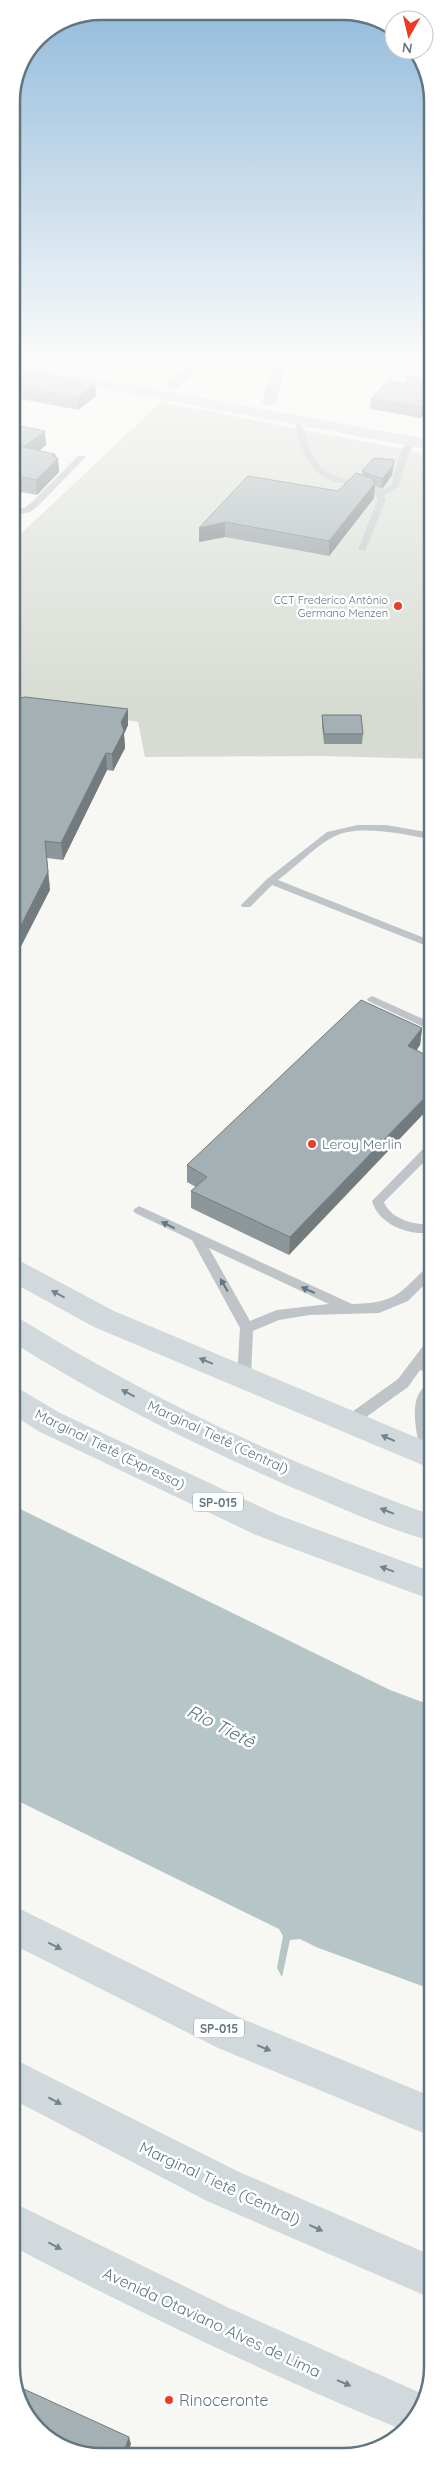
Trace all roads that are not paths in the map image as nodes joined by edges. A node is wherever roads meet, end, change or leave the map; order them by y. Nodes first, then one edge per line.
1 (64, 475) edge
2 (324, 475) edge
3 (398, 475) edge
4 (380, 495) junction
5 (20, 511) edge
6 (362, 549) dead end
7 (424, 835) edge
8 (271, 881) junction
9 (246, 906) dead end
10 (424, 942) edge
11 (372, 999) dead end
12 (424, 1022) edge
13 (424, 1155) edge
14 (139, 1210) dead end
15 (424, 1230) edge
16 (198, 1239) junction
17 (20, 1273) edge
18 (424, 1278) edge
19 (353, 1310) junction
20 (247, 1328) junction
21 (20, 1333) edge
22 (424, 1357) edge
23 (419, 1364) junction
24 (424, 1366) edge
25 (244, 1377) junction
26 (424, 1397) edge
27 (20, 1404) edge
28 (350, 1421) junction
29 (424, 1431) edge
30 (424, 1454) edge
31 (424, 1525) edge
32 (424, 1583) edge
33 (20, 1928) edge
34 (20, 2082) edge
35 (424, 2113) edge
36 (20, 2227) edge
37 (424, 2274) edge
38 (411, 2411) edge

1 - 5 lane
2 - 4 lane
3 - 4 lane
4 - 6 lane
7 - 8 lane
8 - 9 lane
8 - 10 lane
11 - 12 lane
13 - 15 lane
16 -> 14 lane
19 -> 16 lane
20 -> 16 lane
25 -> 17 main road
18 - 19 lane
19 - 20 lane
20 - 25 lane
31 -> 21 main road, Marginal Tietê (Central)
22 - 23 lane
23 - 24 lane
23 - 28 lane
25 - 28 main road
26 - 29 lane
32 -> 27 main road, Marginal Tietê (Expressa) / SP-015
30 -> 28 main road
33 -> 35 main road, SP-015
34 -> 37 main road, Marginal Tietê (Central)
36 -> 38 main road, Avenida Otaviano Alves de Lima

